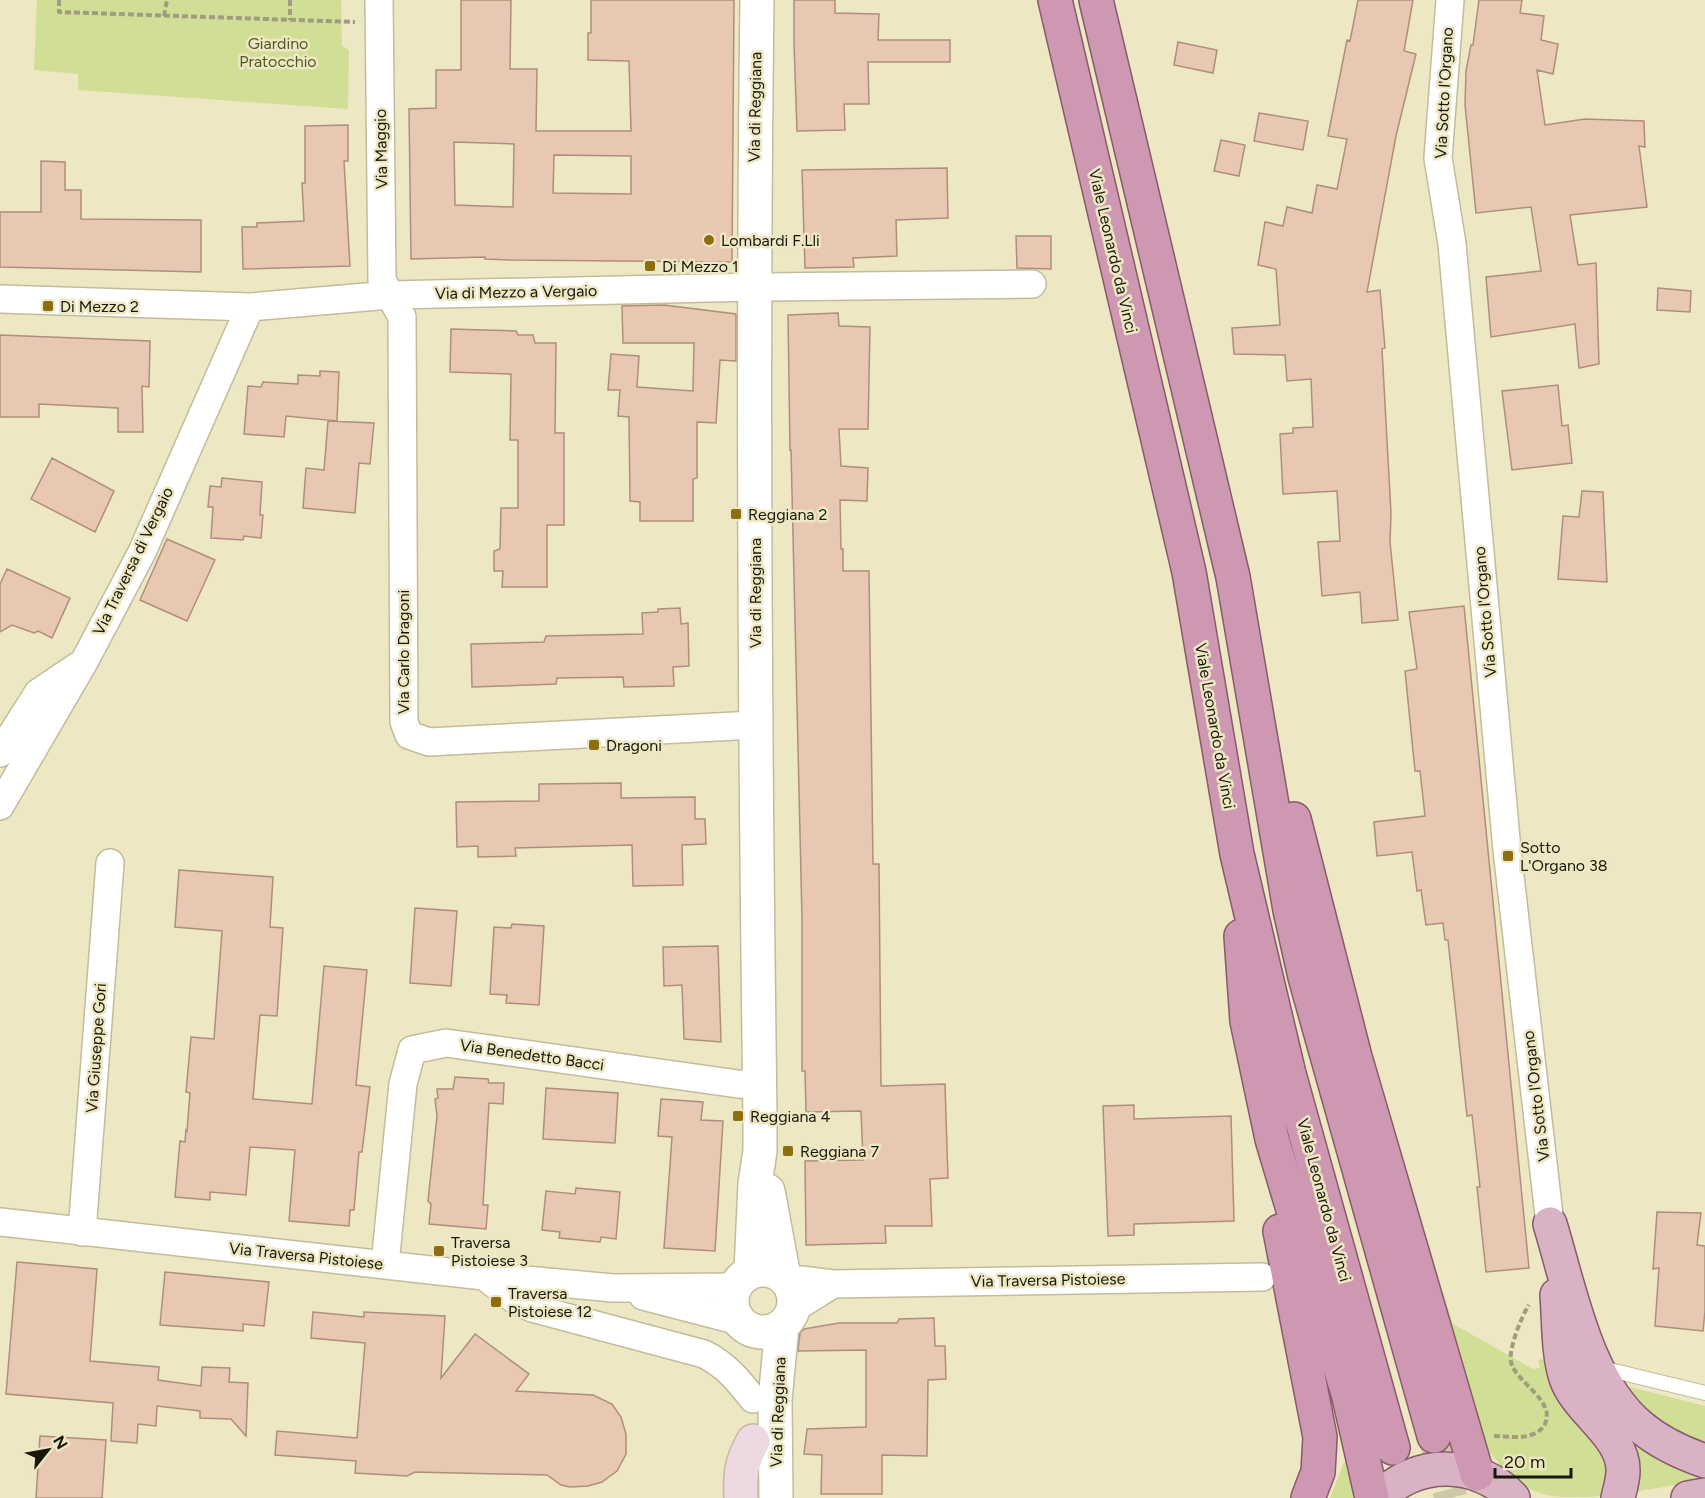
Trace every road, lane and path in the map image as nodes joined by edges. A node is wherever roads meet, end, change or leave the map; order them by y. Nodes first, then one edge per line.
1 (59, 0) edge
2 (167, 0) edge
3 (290, 0) edge
4 (757, 0) edge
5 (1055, 0) edge
6 (1096, 0) edge
7 (1450, 0) edge
8 (379, 11) edge
9 (164, 16) junction
10 (290, 20) junction
11 (1032, 284) dead end
12 (756, 287) junction
13 (390, 295) junction
14 (0, 298) edge
15 (250, 308) junction
16 (1233, 577) junction
17 (84, 662) junction
18 (754, 725) junction
19 (0, 753) edge
20 (0, 806) edge
21 (1237, 854) junction
22 (110, 864) dead end
23 (760, 1085) junction
24 (1272, 1139) junction
25 (760, 1151) junction
26 (0, 1222) edge
27 (1550, 1224) junction
28 (82, 1232) junction
29 (385, 1264) junction
30 (484, 1276) junction
31 (1262, 1277) dead end
32 (743, 1279) junction
33 (613, 1288) junction
34 (774, 1308) junction
35 (1597, 1367) junction
36 (1705, 1393) edge
37 (753, 1399) junction
38 (1434, 1436) tunnel mouth
39 (753, 1440) junction
40 (1393, 1448) dead end
41 (1705, 1461) edge
42 (1477, 1473) junction
43 (1705, 1495) edge
44 (741, 1498) edge
45 (763, 1498) edge
46 (776, 1498) edge
47 (1308, 1498) edge
48 (1372, 1498) edge
49 (1380, 1498) edge
50 (1513, 1498) edge
51 (1618, 1498) edge
52 (1689, 1498) edge

1 - 9 path
2 - 9 path
3 - 10 path
4 - 12 street, Via di Reggiana
5 - 21 highway, Viale Leonardo da Vinci
6 - 16 highway
7 - 27 street, Via Sotto l'Organo
8 - 10 path
8 - 13 street, Via Maggio
9 - 10 path
11 - 12 street, Via di Mezzo a Vergaio
12 - 13 street, Via di Mezzo a Vergaio
12 - 18 street, Via di Reggiana
13 - 15 street, Via di Mezzo a Vergaio
13 - 18 street, Via Carlo Dragoni
14 - 15 street, Via di Mezzo a Vergaio
15 - 17 street, Via Traversa di Vergaio
16 - 38 highway
16 - 42 highway
17 - 19 street
17 - 20 street, Via Traversa di Vergaio
18 - 23 street, Via di Reggiana
21 - 24 highway
21 - 40 highway, Viale Leonardo da Vinci
22 - 28 street, Via Giuseppe Gori
23 - 25 street, Via di Reggiana
23 - 29 street, Via Benedetto Bacci
24 - 47 highway
24 - 48 highway
25 - 32 street, Via di Reggiana
25 - 34 street, Via di Reggiana
26 - 28 street, Via Traversa Pistoiese
27 - 35 main road
27 - 51 main road
28 - 29 street, Via Traversa Pistoiese
29 - 30 street, Via Traversa Pistoiese
30 - 33 street, Via Traversa Pistoiese
30 - 37 street
31 - 34 street, Via Traversa Pistoiese
32 - 33 street, Via Traversa Pistoiese
32 - 34 street
32 - 34 street, Via di Reggiana
33 - 34 street, Via Traversa Pistoiese
34 - 37 street, Via di Reggiana
34 - 46 street, Via di Reggiana
35 - 36 lane
35 - 41 main road
37 - 39 street, Via di Reggiana
39 - 44 main road
39 - 45 street, Via di Reggiana
42 - 49 main road
42 - 50 main road
43 - 52 main road

